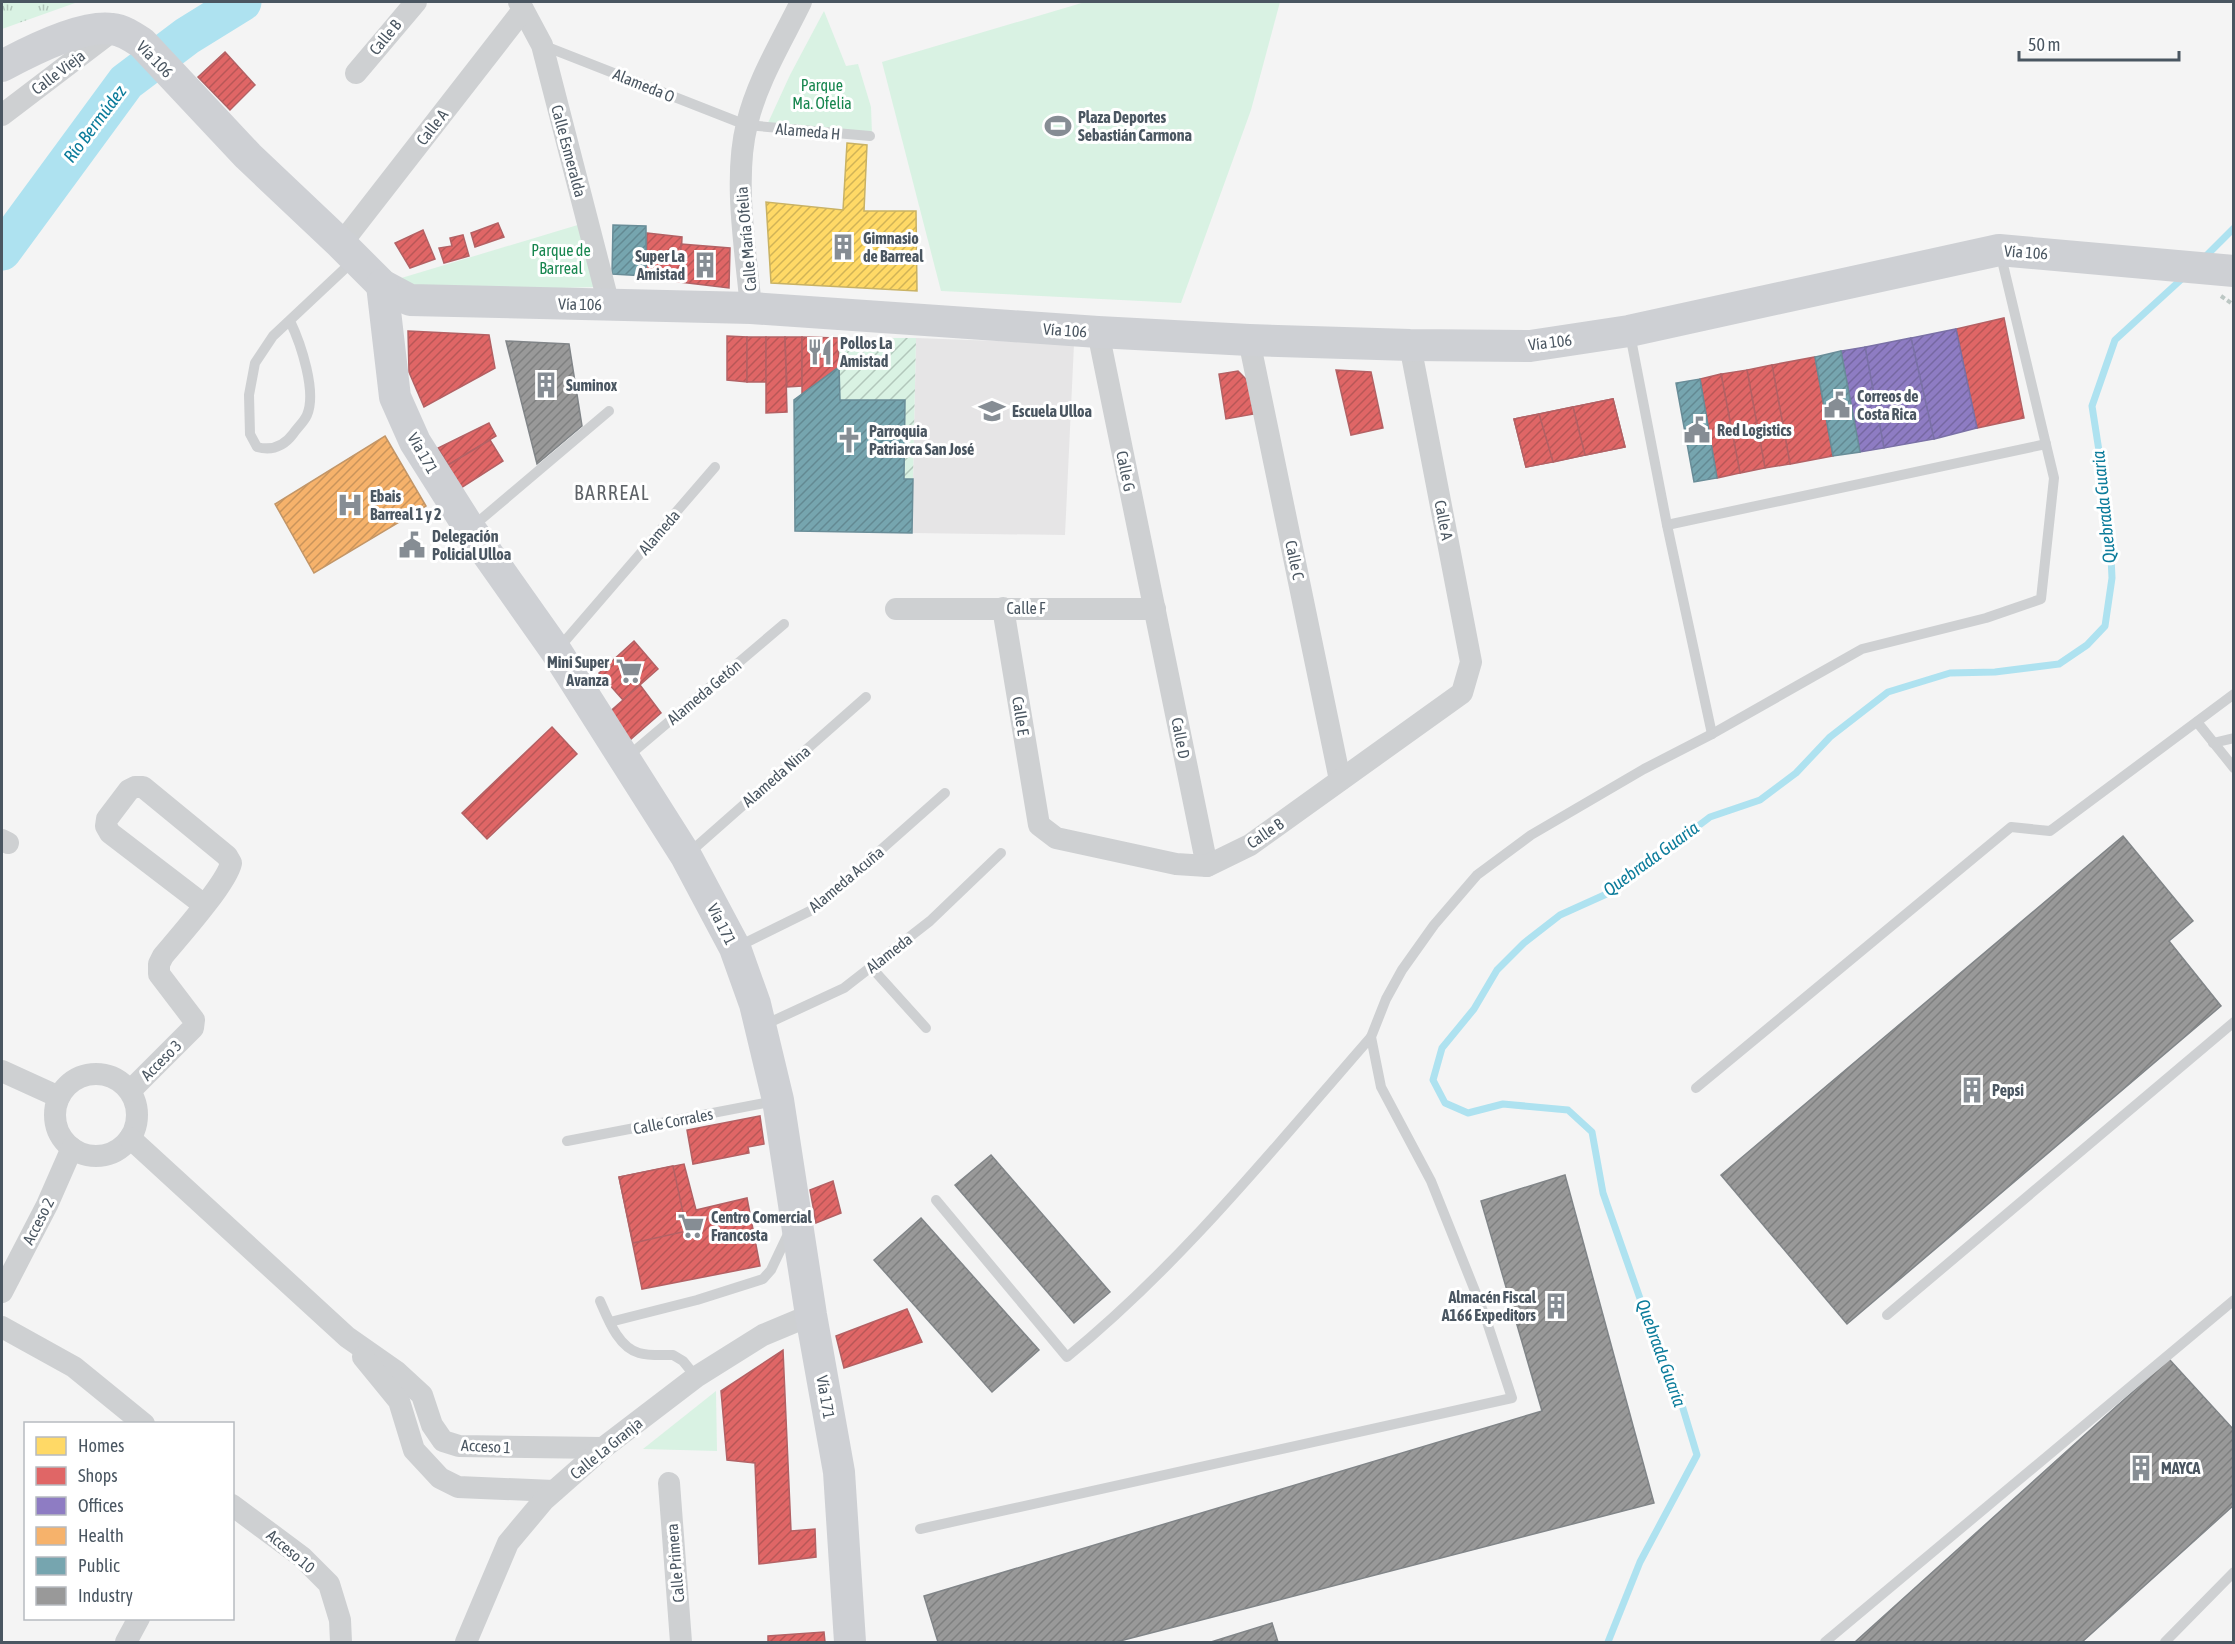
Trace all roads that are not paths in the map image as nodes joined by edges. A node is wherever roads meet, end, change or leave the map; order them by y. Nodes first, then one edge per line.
1 (416, 2) edge
2 (801, 2) edge
3 (521, 6) edge
4 (115, 29) junction
5 (542, 45) junction
6 (2, 66) edge
7 (356, 73) dead end
8 (2, 115) edge
9 (746, 125) junction
10 (870, 136) dead end
11 (1999, 250) junction
12 (349, 251) junction
13 (2234, 271) edge
14 (382, 285) junction
15 (609, 304) junction
16 (751, 308) junction
17 (290, 321) junction
18 (1629, 330) junction
19 (1098, 332) junction
20 (1249, 340) junction
21 (1410, 345) junction
22 (609, 411) dead end
23 (2046, 444) junction
24 (715, 467) dead end
25 (1666, 525) junction
26 (470, 529) junction
27 (1003, 608) junction
28 (896, 609) dead end
29 (1155, 609) junction
30 (784, 624) dead end
31 (556, 651) junction
32 (1462, 693) joint
33 (2234, 694) edge
34 (866, 697) dead end
35 (2197, 722) junction
36 (1712, 734) junction
37 (2234, 738) edge
38 (2213, 743) junction
39 (625, 759) junction
40 (2234, 768) edge
41 (1340, 780) junction
42 (945, 793) dead end
43 (1039, 825) joint
44 (1000, 854) dead end
45 (686, 856) junction
46 (1207, 866) junction
47 (204, 905) junction
48 (735, 948) junction
49 (872, 967) junction
50 (2234, 1022) edge
51 (760, 1027) junction
52 (926, 1028) dead end
53 (1371, 1037) junction
54 (2, 1071) edge
55 (1696, 1088) dead end
56 (130, 1091) junction
57 (59, 1097) junction
58 (778, 1100) junction
59 (130, 1138) junction
60 (567, 1141) dead end
61 (72, 1148) junction
62 (936, 1200) dead end
63 (797, 1214) junction
64 (2, 1292) edge
65 (2234, 1300) edge
66 (600, 1301) dead end
67 (811, 1315) junction
68 (1887, 1315) dead end
69 (610, 1322) junction
70 (2, 1327) edge
71 (347, 1337) junction
72 (696, 1377) junction
73 (142, 1422) edge
74 (603, 1448) junction
75 (669, 1483) dead end
76 (554, 1491) junction
77 (234, 1506) edge
78 (920, 1529) dead end
79 (2234, 1572) edge
80 (138, 1620) edge
81 (126, 1642) edge
82 (340, 1642) edge
83 (466, 1642) edge
84 (681, 1642) edge
85 (850, 1642) edge
86 (1825, 1642) edge
87 (2165, 1642) edge

1 - 7 street, Calle B
2 - 9 street, Calle María Ofelia
3 - 5 street, Calle Esmeralda
3 - 12 street, Calle A
4 - 6 main road
4 - 8 street, Calle Vieja
4 - 12 main road, Vía 106
5 - 9 lane, Alameda O
5 - 15 street, Calle Esmeralda
9 - 10 lane, Alameda H
9 - 16 street, Calle María Ofelia
11 - 13 main road, Vía 106
11 - 18 main road, Vía 106
11 - 23 lane
12 - 14 main road, Vía 106
12 - 17 lane
14 - 15 main road, Vía 106
14 - 26 main road, Vía 171
15 - 16 main road, Vía 106
16 - 19 main road, Vía 106
17 - 17 lane
18 - 21 main road, Vía 106
18 - 25 lane
19 - 20 main road, Vía 106
19 - 29 street, Calle G
20 - 21 main road, Vía 106
20 - 41 street, Calle C
21 - 32 street, Calle A
22 - 26 lane
23 - 25 lane
23 - 36 lane
24 - 31 lane, Alameda
25 - 36 lane
26 - 31 main road, Vía 171
27 - 28 street, Calle F
27 - 29 street, Calle F
27 - 43 street, Calle E
29 - 46 street, Calle D
30 - 39 lane, Alameda Getón
31 - 39 main road, Vía 171
32 - 41 street, Calle B
33 - 35 lane
34 - 45 lane, Alameda Nina
35 - 38 lane
35 - 55 lane
36 - 53 lane
37 - 38 lane
38 - 40 lane
39 - 45 main road, Vía 171
41 - 46 street, Calle B
42 - 48 lane, Alameda Acuña
43 - 46 street, Calle B
44 - 49 lane, Alameda
45 - 48 main road, Vía 171
47 - 47 street
47 - 56 street, Acceso 3
48 - 51 main road, Vía 171
49 - 51 lane, Alameda
49 - 52 lane
50 - 68 lane
51 - 58 main road, Vía 171
53 - 62 lane
53 - 78 lane
54 - 57 street
56 - 57 street
56 - 59 street
57 - 61 street
58 - 60 lane, Calle Corrales
58 - 63 main road, Vía 171
59 - 61 street
59 - 71 street, Acceso 1
61 - 64 street, Acceso 2
63 - 67 main road, Vía 171
63 - 69 lane
65 - 86 lane
66 - 69 lane
67 - 72 street, Calle La Granja
67 - 85 main road, Vía 171
69 - 72 lane
70 - 73 street
71 - 74 street, Acceso 1
71 - 76 street, Acceso 1
72 - 74 street, Calle La Granja
74 - 76 street, Calle La Granja
75 - 84 street, Calle Primera
76 - 83 street, Calle La Granja
77 - 82 street, Acceso 10
79 - 87 lane
80 - 81 street

